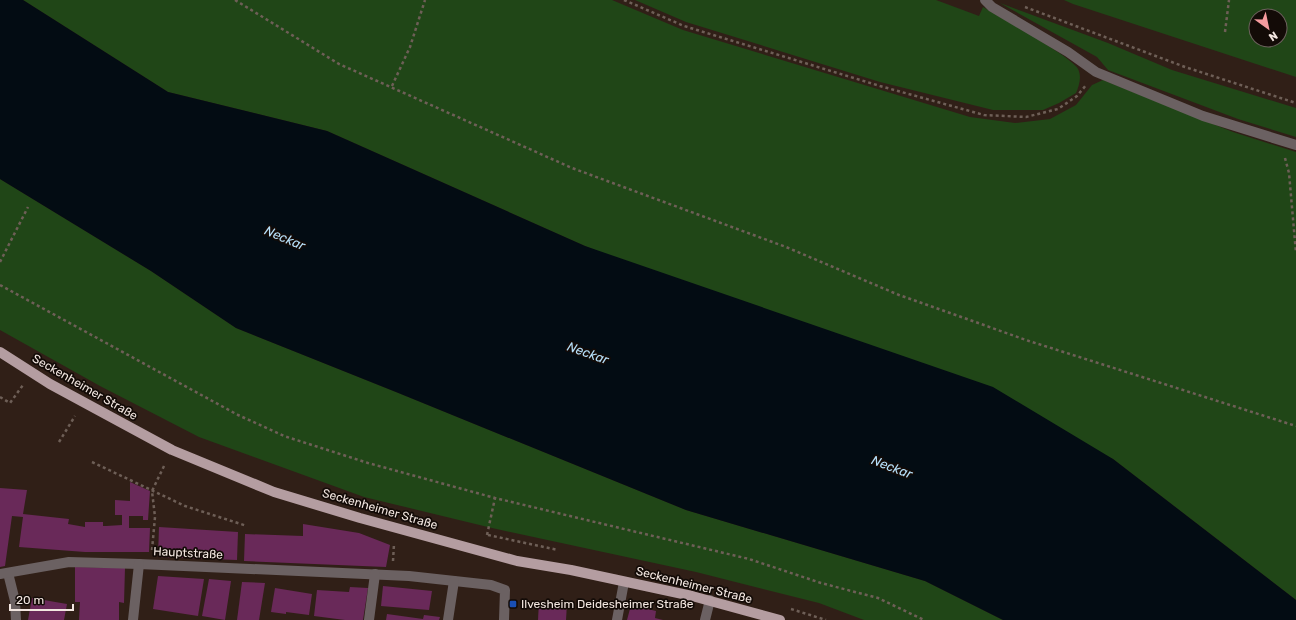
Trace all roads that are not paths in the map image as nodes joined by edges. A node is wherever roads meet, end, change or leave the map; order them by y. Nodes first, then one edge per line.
1 (986, 0) edge
2 (1296, 145) edge
3 (0, 352) edge
4 (139, 564) junction
5 (4, 574) edge
6 (376, 574) junction
7 (454, 581) junction
8 (624, 582) junction
9 (710, 600) junction
10 (16, 620) edge
11 (133, 620) edge
12 (369, 620) edge
13 (448, 620) edge
14 (504, 620) edge
15 (617, 620) edge
16 (705, 620) edge
17 (780, 620) edge

1 - 2 street
3 - 8 main road, Seckenheimer Straße
4 - 5 street, Hauptstraße
4 - 6 street, Hauptstraße
4 - 11 street
5 - 10 street
6 - 7 street, Hauptstraße
6 - 12 street
7 - 13 street
7 - 14 street, Hauptstraße
8 - 9 main road, Seckenheimer Straße
8 - 15 street
9 - 16 street
9 - 17 main road, Seckenheimer Straße

